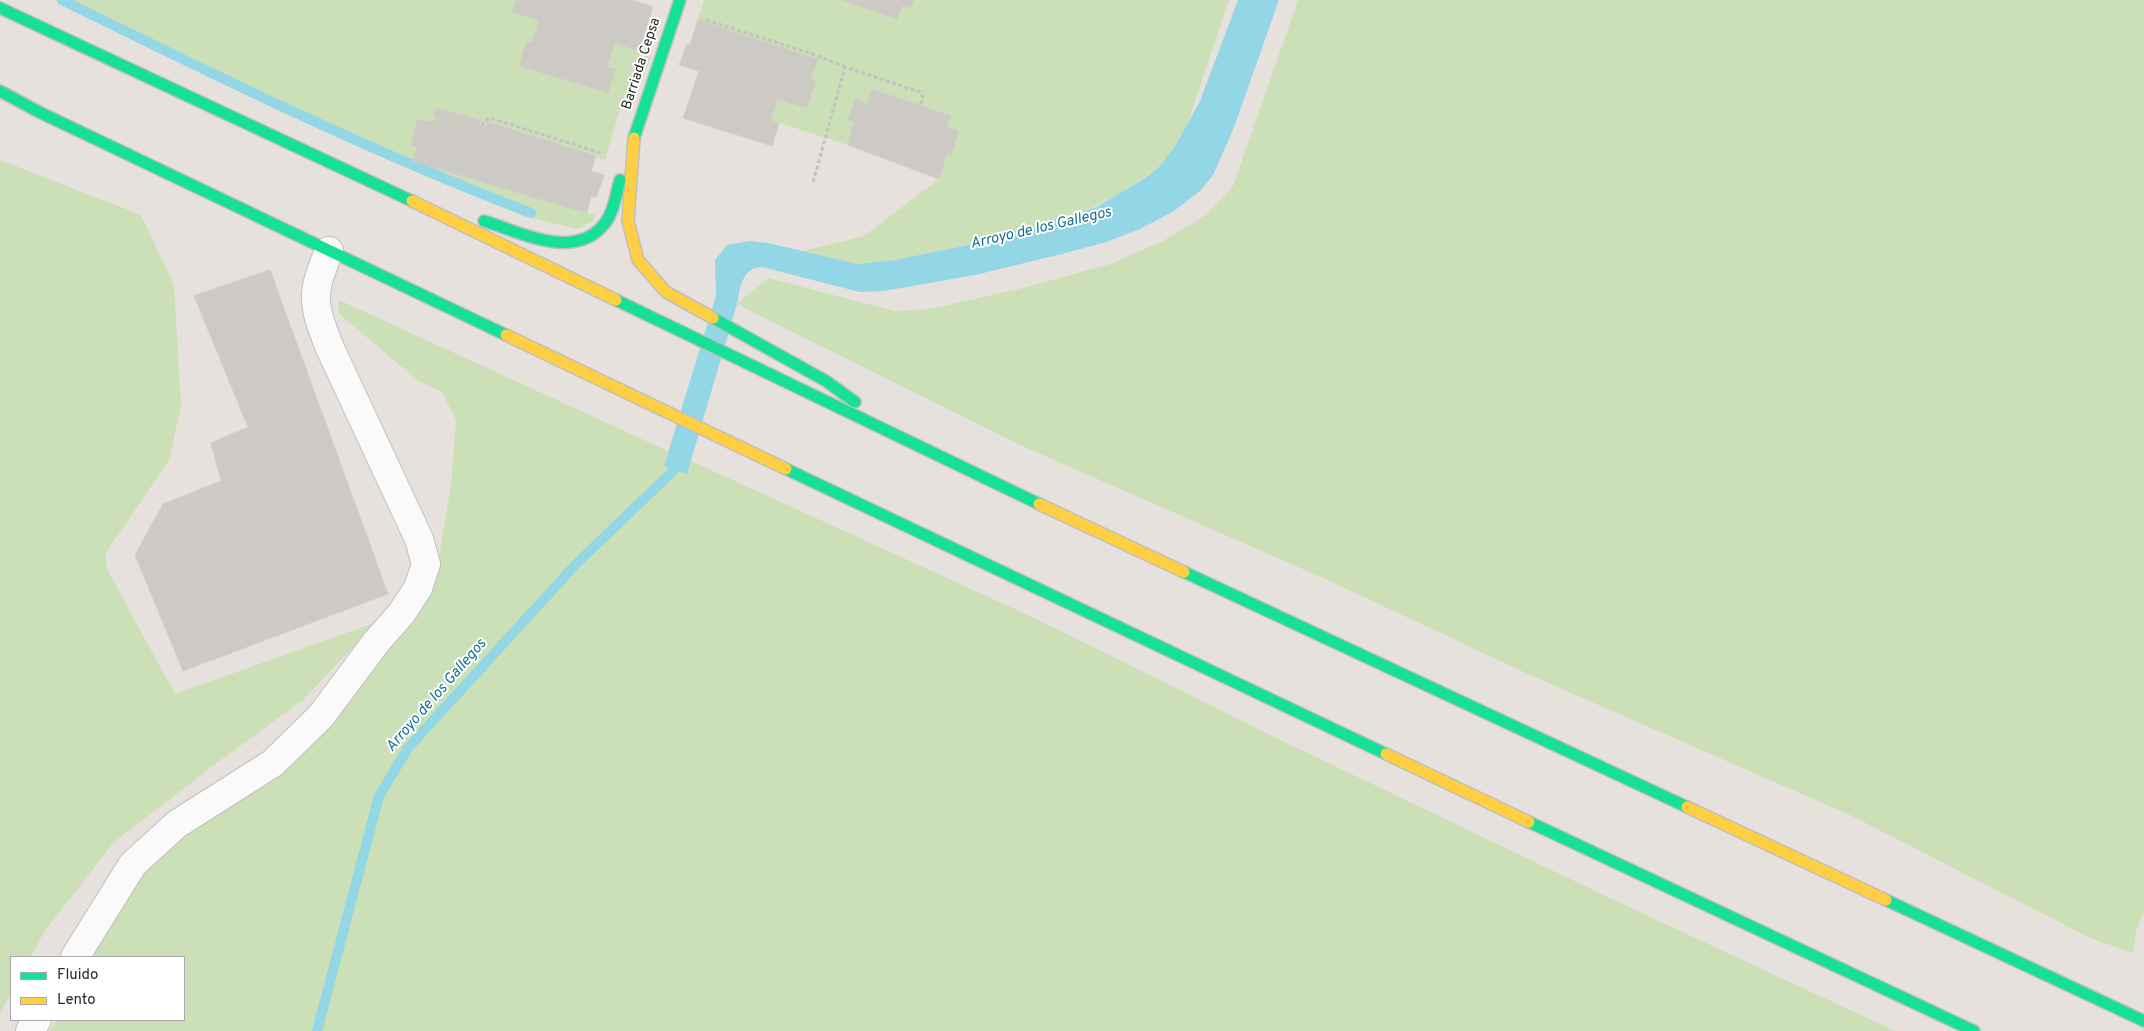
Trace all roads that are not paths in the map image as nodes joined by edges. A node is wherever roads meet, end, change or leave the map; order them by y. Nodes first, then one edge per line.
1 (678, 5) edge
2 (0, 8) edge
3 (0, 91) edge
4 (634, 138) junction
5 (425, 207) junction
6 (329, 251) junction
7 (922, 449) junction
8 (77, 956) edge
9 (2144, 1021) edge
10 (1974, 1031) edge

1 - 4 main road, Barriada Cepsa
2 - 5 main road
3 - 6 main road
4 - 5 main road
4 - 7 main road
5 - 7 main road
6 - 8 street
6 - 10 main road
7 - 9 main road

